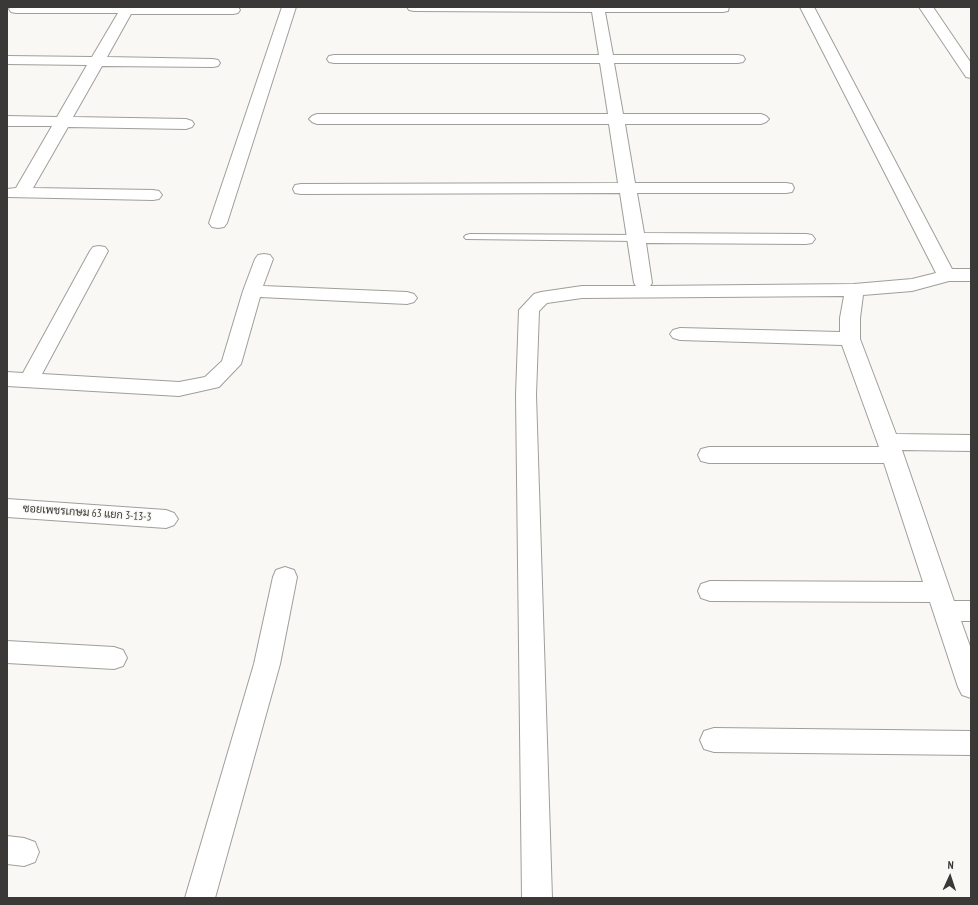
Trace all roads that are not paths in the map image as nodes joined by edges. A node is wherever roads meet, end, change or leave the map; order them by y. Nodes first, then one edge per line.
1 (289, 7) edge
2 (414, 7) edge
3 (598, 7) edge
4 (807, 7) edge
5 (926, 7) edge
6 (127, 8) edge
7 (722, 8) edge
8 (16, 9) dead end
9 (233, 10) dead end
10 (334, 59) dead end
11 (606, 59) junction
12 (738, 59) dead end
13 (7, 60) edge
14 (97, 61) junction
15 (213, 63) dead end
16 (971, 74) edge
17 (317, 119) dead end
18 (616, 119) junction
19 (762, 119) dead end
20 (7, 121) edge
21 (63, 122) junction
22 (186, 124) dead end
23 (786, 188) dead end
24 (301, 189) dead end
25 (627, 190) junction
26 (14, 193) edge
27 (154, 195) dead end
28 (218, 224) dead end
29 (470, 238) dead end
30 (635, 238) junction
31 (806, 239) dead end
32 (99, 251) dead end
33 (264, 259) dead end
34 (946, 275) junction
35 (971, 275) edge
36 (643, 283) dead end
37 (854, 290) junction
38 (252, 291) junction
39 (407, 298) dead end
40 (680, 334) dead end
41 (850, 339) junction
42 (7, 379) edge
43 (29, 380) junction
44 (971, 443) edge
45 (890, 448) junction
46 (709, 455) dead end
47 (7, 508) edge
48 (166, 519) dead end
49 (285, 577) dead end
50 (710, 591) dead end
51 (942, 602) junction
52 (971, 611) edge
53 (7, 652) edge
54 (114, 658) dead end
55 (971, 687) edge
56 (714, 740) dead end
57 (971, 743) edge
58 (200, 898) edge
59 (537, 898) edge

1 - 28 street
2 - 3 street
3 - 7 street
3 - 11 street
4 - 34 street
5 - 16 street
6 - 8 street
6 - 9 street
6 - 14 street
10 - 11 street
11 - 12 street
11 - 18 street
13 - 14 street
14 - 15 street
14 - 21 street
17 - 18 street
18 - 19 street
18 - 25 street
20 - 21 street
21 - 22 street
21 - 26 street
23 - 25 street
24 - 25 street
25 - 30 street
26 - 27 street
29 - 30 lane
30 - 31 street
30 - 36 street
32 - 43 street
33 - 38 street
34 - 35 street
34 - 37 street
37 - 41 street
37 - 59 street
38 - 39 street
38 - 43 street
40 - 41 street
41 - 45 street
42 - 43 street
44 - 45 street
45 - 46 street
45 - 51 street
47 - 48 street, ซอยเพชรเกษม 63 แยก 3-13-3
49 - 58 street
50 - 51 street
51 - 52 street
51 - 55 street
53 - 54 street
56 - 57 street

